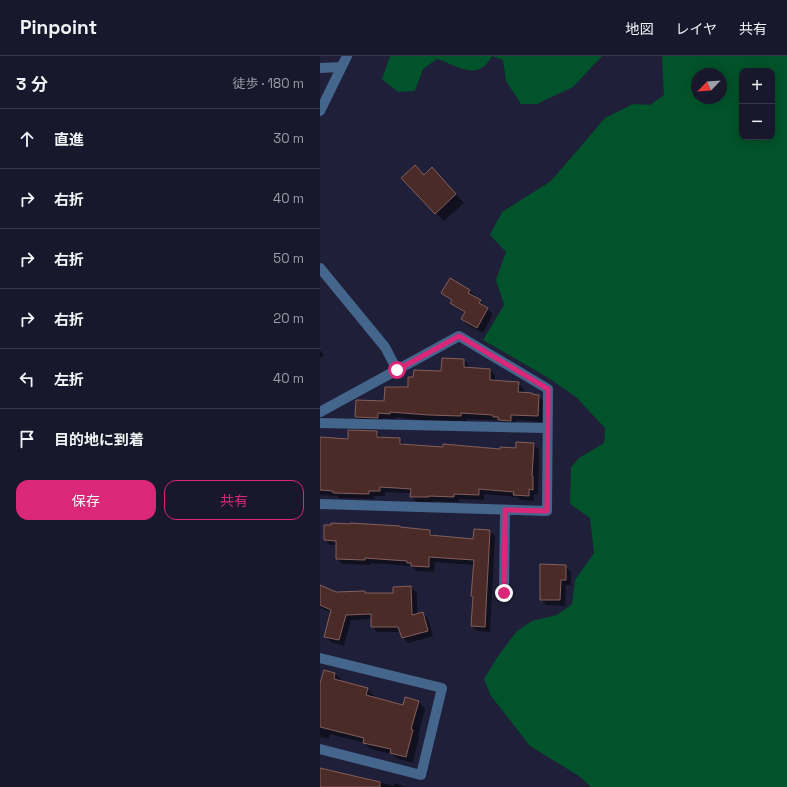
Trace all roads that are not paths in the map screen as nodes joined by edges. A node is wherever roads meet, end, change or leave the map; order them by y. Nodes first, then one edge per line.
1 (347, 56) edge
2 (341, 67) junction
3 (320, 68) edge
4 (320, 111) edge
5 (320, 268) edge
6 (397, 370) junction
7 (320, 412) edge
8 (320, 423) edge
9 (547, 428) junction
10 (320, 504) edge
11 (505, 510) junction
12 (504, 593) dead end
13 (320, 658) edge
14 (320, 749) edge

1 - 2 street
2 - 3 street
2 - 4 street
5 - 6 street
6 - 7 street
6 - 9 street
8 - 9 street
9 - 11 street
10 - 11 street
11 - 12 street
13 - 14 street

